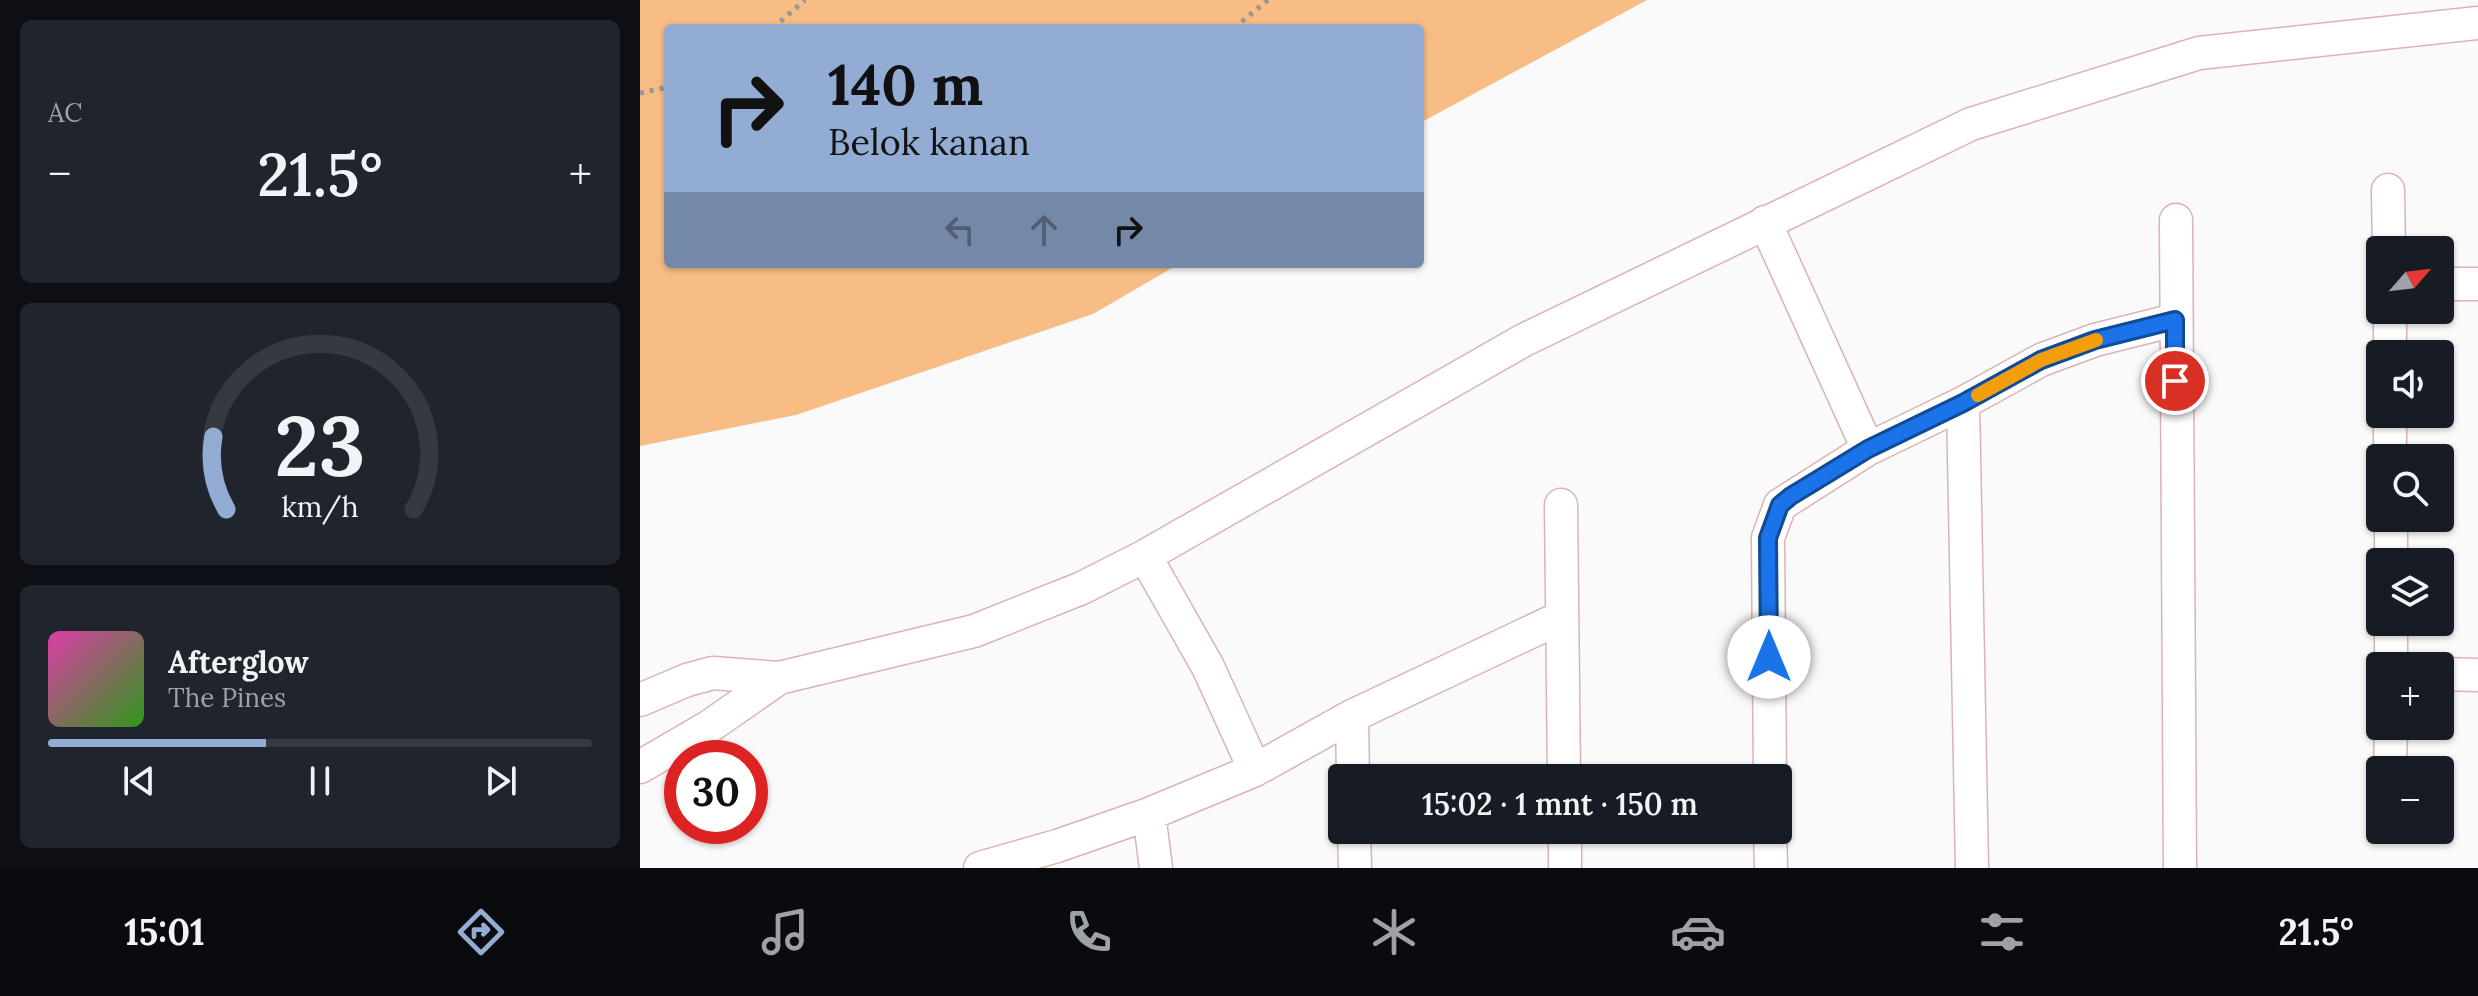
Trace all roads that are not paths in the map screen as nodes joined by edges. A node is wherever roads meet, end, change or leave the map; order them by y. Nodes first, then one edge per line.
1 (2478, 23) edge
2 (2388, 190) dead end
3 (2176, 220) dead end
4 (1765, 222) junction
5 (2389, 236) edge
6 (2454, 284) edge
7 (2478, 284) edge
8 (2175, 320) junction
9 (1963, 403) junction
10 (1868, 449) junction
11 (1561, 505) dead end
12 (1145, 556) junction
13 (1560, 618) junction
14 (2454, 674) edge
15 (2478, 675) edge
16 (779, 678) junction
17 (640, 700) edge
18 (1352, 716) junction
19 (1353, 764) edge
20 (1564, 764) edge
21 (1770, 764) edge
22 (640, 767) edge
23 (1255, 770) junction
24 (1149, 814) junction
25 (1354, 844) edge
26 (1565, 844) edge
27 (1770, 844) edge
28 (980, 868) edge
29 (1156, 868) edge
30 (1355, 868) edge
31 (1565, 868) edge
32 (1771, 868) edge
33 (1972, 868) edge
34 (2180, 868) edge

1 - 4 street
2 - 5 street
3 - 8 street
4 - 10 street
4 - 12 street
6 - 7 street
8 - 9 street
8 - 34 street
9 - 10 street
9 - 33 street
10 - 21 street
11 - 13 street
12 - 16 street
12 - 23 street
13 - 18 street
13 - 20 street
14 - 15 street
16 - 17 street
16 - 22 street
18 - 19 street
18 - 23 street
23 - 24 street
24 - 28 street
24 - 29 street
25 - 30 street
26 - 31 street
27 - 32 street

